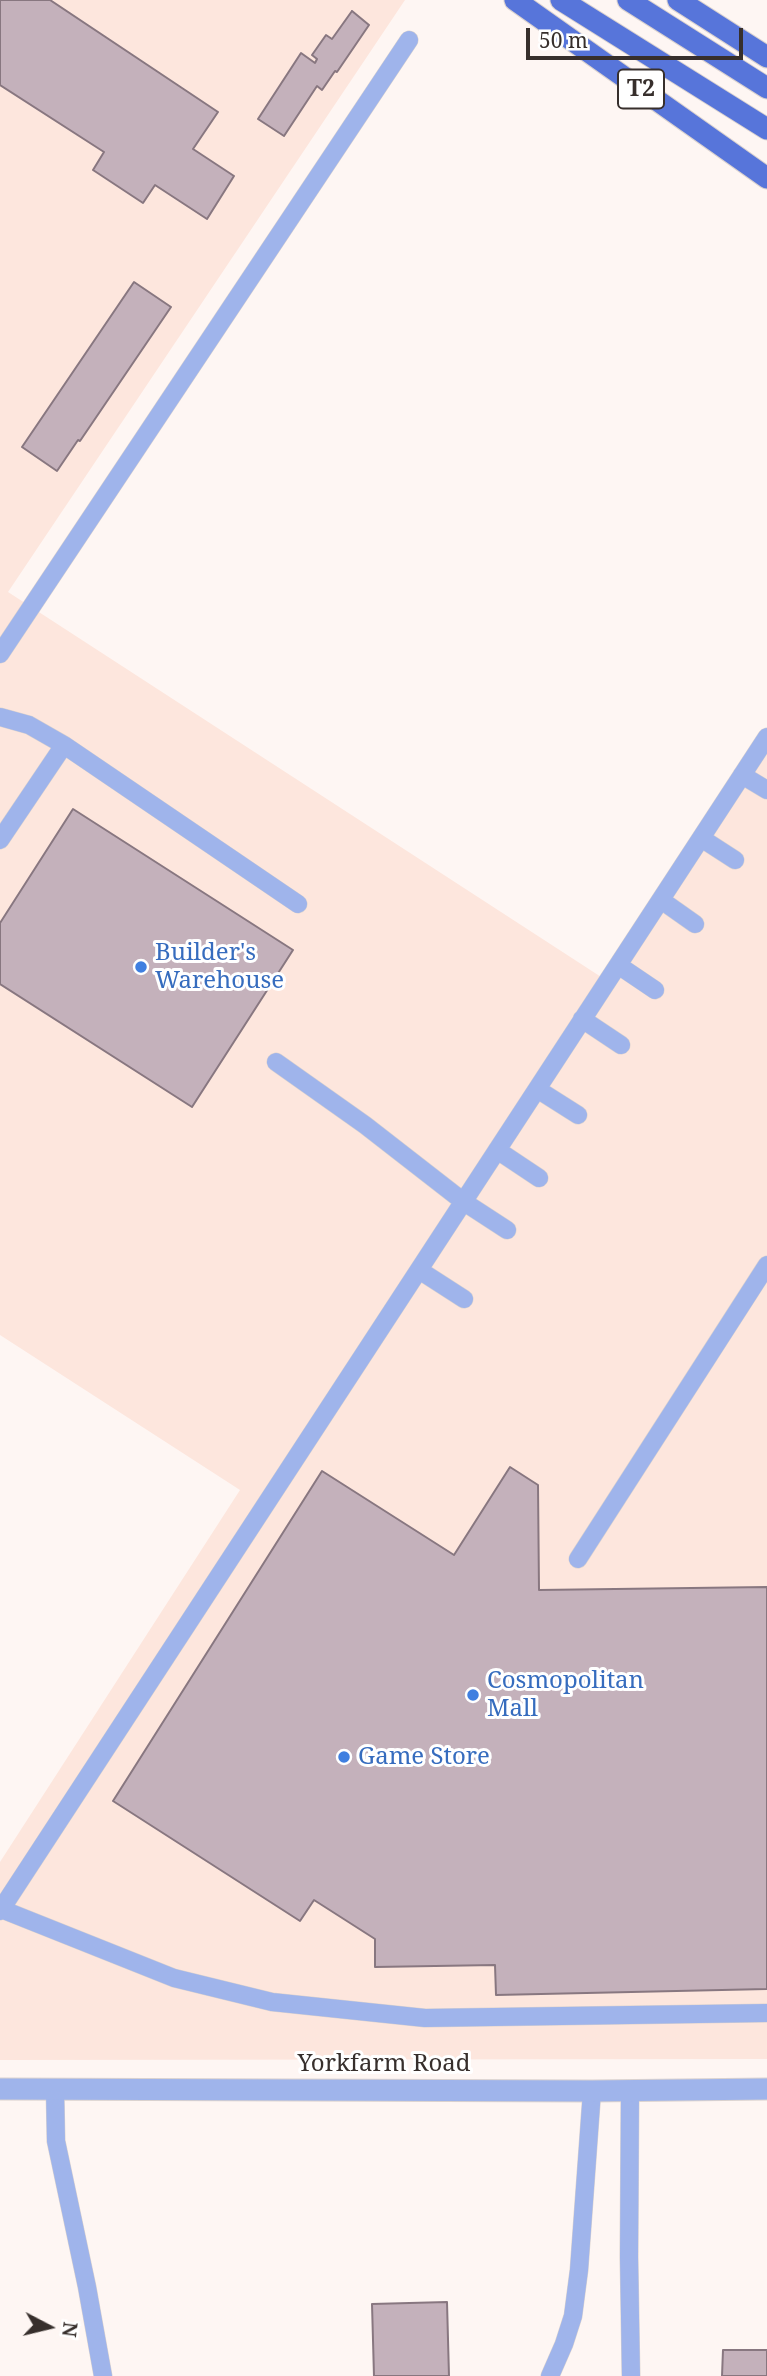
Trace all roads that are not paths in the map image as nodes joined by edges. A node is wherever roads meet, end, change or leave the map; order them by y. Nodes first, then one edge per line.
1 (515, 0) edge
2 (561, 0) edge
3 (628, 0) edge
4 (678, 0) edge
5 (409, 40) dead end
6 (767, 57) edge
7 (767, 88) edge
8 (767, 129) edge
9 (767, 178) edge
10 (0, 654) edge
11 (0, 718) edge
12 (767, 737) edge
13 (64, 745) junction
14 (742, 775) junction
15 (767, 790) edge
16 (701, 838) junction
17 (0, 840) edge
18 (735, 860) dead end
19 (661, 900) junction
20 (298, 904) dead end
21 (695, 924) dead end
22 (618, 965) junction
23 (655, 990) dead end
24 (582, 1020) junction
25 (621, 1045) dead end
26 (276, 1062) dead end
27 (537, 1088) junction
28 (578, 1115) dead end
29 (497, 1150) junction
30 (539, 1178) dead end
31 (464, 1202) junction
32 (507, 1230) dead end
33 (767, 1265) edge
34 (419, 1270) junction
35 (464, 1299) dead end
36 (578, 1559) dead end
37 (0, 1910) edge
38 (767, 2013) edge
39 (0, 2089) edge
40 (55, 2089) junction
41 (767, 2089) edge
42 (592, 2091) junction
43 (630, 2091) junction
44 (103, 2376) edge
45 (550, 2376) edge
46 (631, 2376) edge

1 - 9 main road, T2
2 - 8 main road, T2
3 - 7 main road
4 - 6 main road
5 - 10 lane
11 - 13 lane
12 - 14 lane
13 - 17 lane
13 - 20 lane
14 - 15 lane
14 - 16 lane
16 - 18 lane
16 - 19 lane
19 - 21 lane
19 - 22 lane
22 - 23 lane
22 - 24 lane
24 - 25 lane
24 - 27 lane
26 - 31 lane
27 - 28 lane
27 - 29 lane
29 - 30 lane
29 - 31 lane
31 - 32 lane
31 - 34 lane
33 - 36 lane
34 - 35 lane
34 - 37 lane
37 - 38 lane
39 - 40 street, Yorkfarm Road
40 - 42 street, Yorkfarm Road
40 - 44 lane
41 - 43 street, Yorkfarm Road
42 - 43 street, Yorkfarm Road
42 - 45 lane
43 - 46 lane

